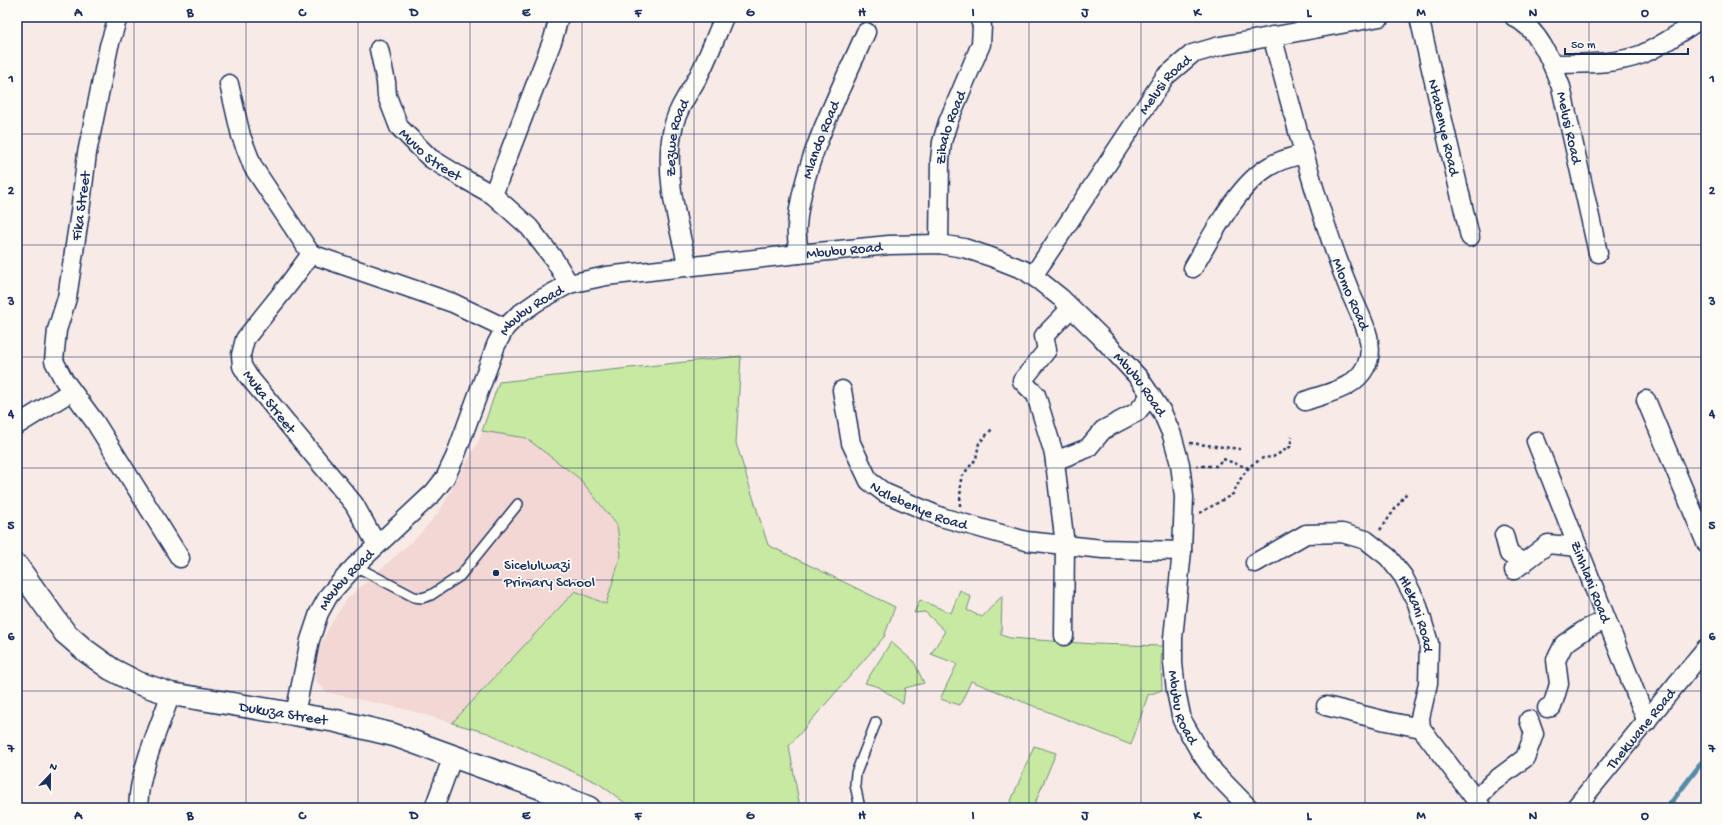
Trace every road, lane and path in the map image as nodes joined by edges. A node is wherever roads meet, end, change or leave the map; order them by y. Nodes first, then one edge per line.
1 (118, 17) edge
2 (558, 17) edge
3 (724, 17) edge
4 (979, 17) edge
5 (1380, 17) edge
6 (1419, 17) edge
7 (1514, 17) edge
8 (1704, 17) edge
9 (866, 32) dead end
10 (1272, 36) junction
11 (379, 49) dead end
12 (1552, 64) junction
13 (230, 84) dead end
14 (1304, 154) junction
15 (493, 195) junction
16 (1470, 237) dead end
17 (939, 244) junction
18 (1598, 253) dead end
19 (311, 254) junction
20 (799, 254) junction
21 (688, 267) junction
22 (1193, 268) dead end
23 (1032, 276) junction
24 (569, 284) junction
25 (1071, 308) junction
26 (505, 328) junction
27 (842, 390) dead end
28 (72, 391) junction
29 (1151, 395) junction
30 (1646, 400) dead end
31 (1305, 401) dead end
32 (17, 425) edge
33 (992, 429) dead end
34 (1292, 436) dead end
35 (1536, 442) dead end
36 (1174, 444) junction
37 (1240, 449) dead end
38 (1055, 461) junction
39 (1180, 467) junction
40 (1248, 468) junction
41 (1408, 491) dead end
42 (518, 504) dead end
43 (959, 522) junction
44 (1183, 522) junction
45 (1569, 524) junction
46 (1504, 535) dead end
47 (1706, 543) edge
48 (1372, 544) junction
49 (1548, 544) junction
50 (378, 545) junction
51 (1065, 545) junction
52 (1578, 547) junction
53 (1182, 551) junction
54 (180, 558) dead end
55 (1255, 563) dead end
56 (17, 566) edge
57 (355, 566) junction
58 (1606, 620) junction
59 (1064, 636) dead end
60 (1706, 648) edge
61 (171, 694) junction
62 (1326, 706) dead end
63 (1546, 708) dead end
64 (295, 714) junction
65 (1529, 720) dead end
66 (876, 722) dead end
67 (1647, 722) junction
68 (1421, 728) junction
69 (453, 756) junction
70 (1479, 804) edge
71 (139, 808) edge
72 (434, 808) edge
73 (589, 808) edge
74 (860, 808) edge
75 (1249, 808) edge
76 (1575, 808) edge

1 - 28 street, Fika Street
2 - 15 street
3 - 21 street, Zezwe Road
4 - 17 street, Zibalo Road
5 - 10 street, Melusi Road
6 - 16 street, Ntabenye Road
7 - 12 street, Melusi Road
8 - 12 street
9 - 20 street, Mlando Road
10 - 14 street, Mlomo Road
10 - 23 street, Melusi Road
11 - 15 street, Muvo Street
12 - 18 street, Melusi Road
13 - 19 street
14 - 22 street
14 - 31 street, Mlomo Road
15 - 24 street, Muvo Street
17 - 20 street, Mbubu Road
17 - 23 street, Mbubu Road
19 - 26 street
19 - 50 street, Muka Street
20 - 21 street, Mbubu Road
21 - 24 street, Mbubu Road
23 - 25 street, Mbubu Road
24 - 26 street, Mbubu Road
25 - 29 street, Mbubu Road
25 - 38 street
26 - 50 street, Mbubu Road
27 - 43 street, Ndlebenye Road
28 - 32 street
28 - 54 street, Fika Street
29 - 36 street, Mbubu Road
29 - 38 street
30 - 47 street
33 - 43 path
34 - 40 path
35 - 45 street, Zinhlani Road
36 - 37 path
36 - 39 street, Mbubu Road
38 - 51 street
39 - 40 path
39 - 44 street, Mbubu Road
40 - 44 path
41 - 48 path
42 - 57 lane
43 - 51 street, Ndlebenye Road
44 - 53 street, Mbubu Road
45 - 49 street
45 - 52 street, Zinhlani Road
46 - 49 street
48 - 55 street, Hlekani Road
48 - 68 street, Hlekani Road
49 - 52 street
50 - 57 street, Mbubu Road
51 - 53 street, Ndlebenye Road
51 - 59 street
52 - 58 street, Zinhlani Road
53 - 75 street, Mbubu Road
56 - 61 main road, Dukuza Street
57 - 64 street, Mbubu Road
58 - 63 street
58 - 67 street, Zinhlani Road
60 - 67 street, Thekwane Road
61 - 64 main road, Dukuza Street
61 - 71 street
62 - 68 street
64 - 69 main road, Dukuza Street
65 - 70 street
66 - 74 lane
67 - 76 street, Thekwane Road
68 - 70 street
69 - 72 street
69 - 73 main road, Dukuza Street

